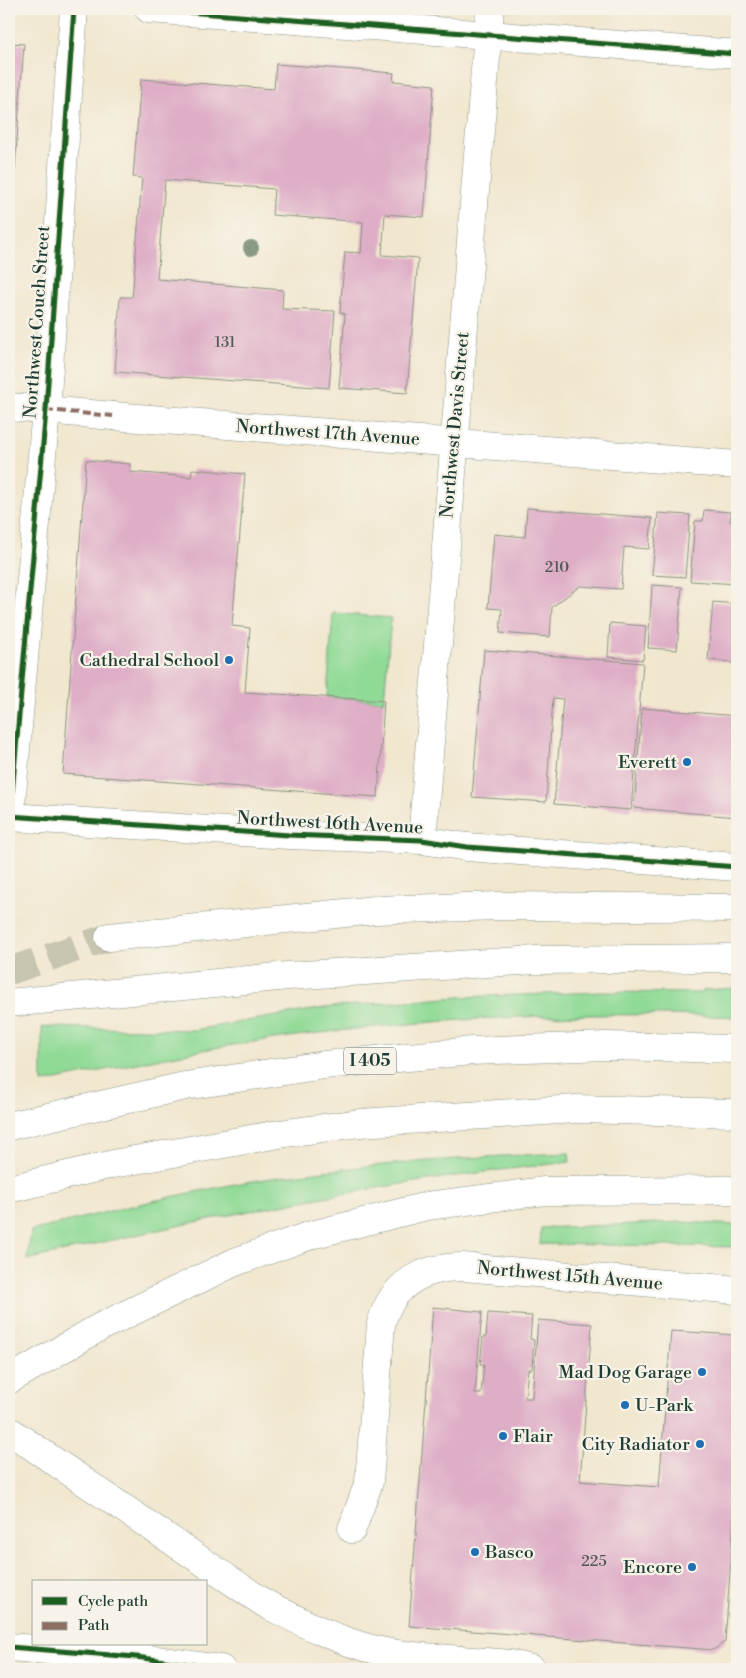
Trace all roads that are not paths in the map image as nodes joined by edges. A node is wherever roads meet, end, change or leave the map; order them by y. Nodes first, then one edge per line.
1 (74, 9) edge
2 (148, 9) edge
3 (489, 22) edge
4 (737, 54) edge
5 (9, 407) edge
6 (46, 410) junction
7 (453, 443) junction
8 (737, 465) edge
9 (9, 816) edge
10 (422, 840) junction
11 (737, 867) edge
12 (737, 908) edge
13 (110, 938) tunnel mouth
14 (737, 958) edge
15 (9, 1003) edge
16 (737, 1049) edge
17 (737, 1113) edge
18 (9, 1126) edge
19 (9, 1189) edge
20 (737, 1190) edge
21 (737, 1290) edge
22 (9, 1380) edge
23 (11, 1432) dead end
24 (352, 1529) dead end
25 (9, 1646) edge
26 (453, 1665) edge
27 (220, 1669) edge
28 (532, 1669) edge

1 - 6 main road, Northwest Couch Street
2 - 3 main road
3 - 4 main road
3 - 7 main road, Northwest Davis Street
5 - 6 main road, Northwest 17th Avenue
6 - 7 main road, Northwest 17th Avenue
6 - 9 main road, Northwest Couch Street
7 - 8 main road, Northwest 17th Avenue
7 - 10 main road, Northwest Davis Street
9 - 10 main road, Northwest 16th Avenue
10 - 11 main road, Northwest 16th Avenue
12 - 13 main road
14 - 15 main road
16 - 18 main road, I 405
17 - 19 main road
20 - 22 main road
21 - 24 main road, Northwest 15th Avenue
23 - 26 main road
25 - 27 main road
26 - 28 main road

